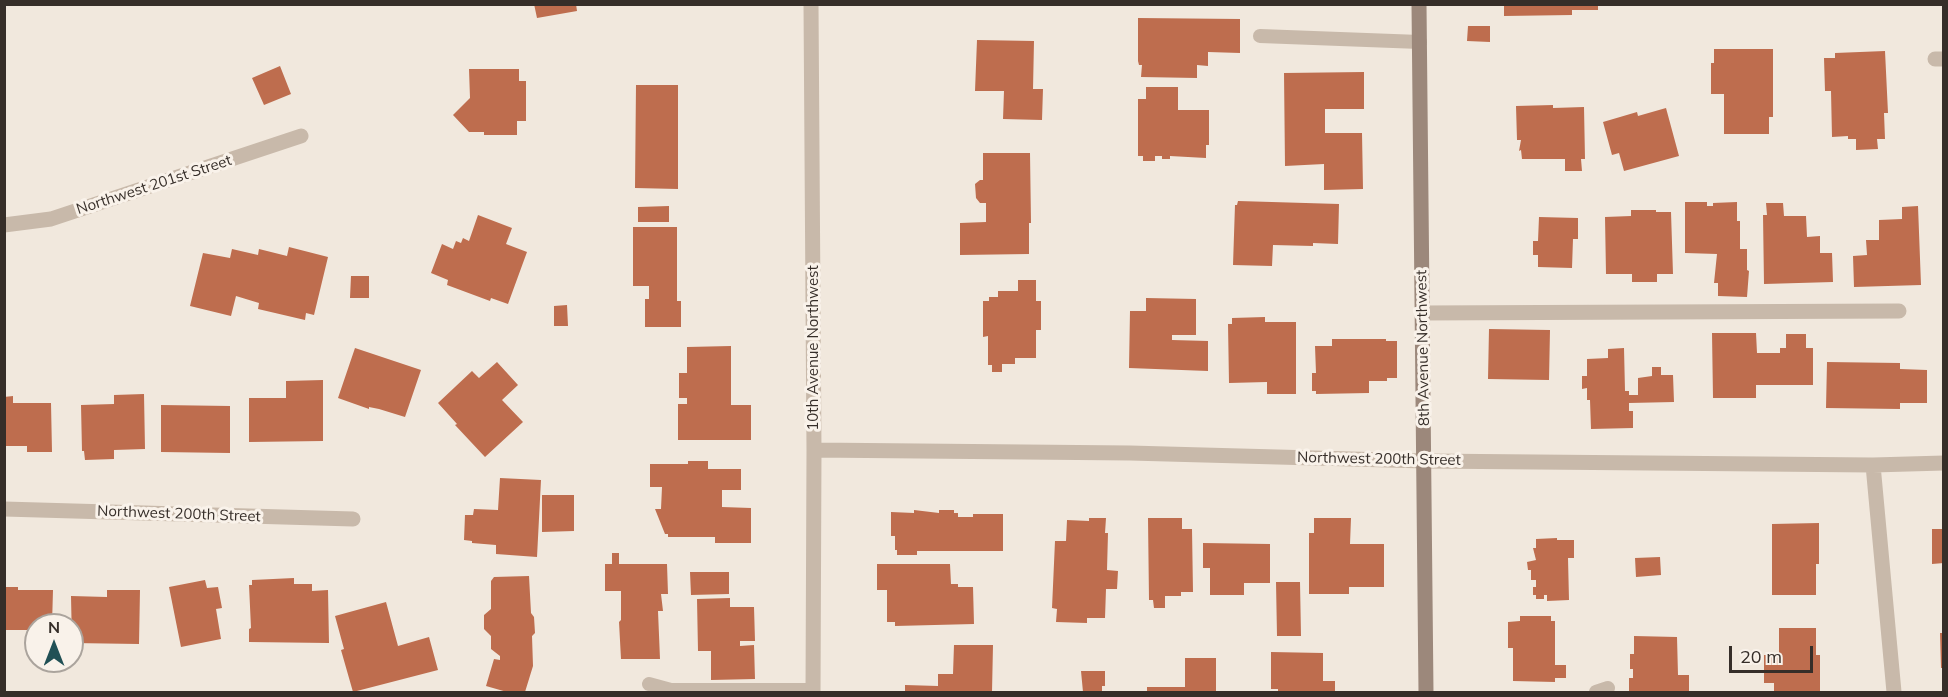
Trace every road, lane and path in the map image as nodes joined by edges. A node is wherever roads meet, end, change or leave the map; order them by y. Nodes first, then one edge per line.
1 (811, 4) edge
2 (1419, 4) edge
3 (1260, 36) dead end
4 (1420, 42) junction
5 (301, 136) dead end
6 (4, 225) edge
7 (1899, 311) dead end
8 (1422, 313) junction
9 (814, 450) junction
10 (1425, 461) junction
11 (1944, 463) edge
12 (1873, 465) junction
13 (4, 509) edge
14 (353, 519) dead end
15 (649, 684) dead end
16 (813, 691) edge
17 (1426, 693) edge
18 (1894, 693) edge

1 - 9 street, 10th Avenue Northwest
2 - 4 main road, 8th Avenue Northwest
3 - 4 lane
4 - 8 main road, 8th Avenue Northwest
5 - 6 street, Northwest 201st Street
7 - 8 street
8 - 10 main road, 8th Avenue Northwest
9 - 10 street, Northwest 200th Street
9 - 16 street, 10th Avenue Northwest
10 - 12 street, Northwest 200th Street
10 - 17 main road, 8th Avenue Northwest
11 - 12 street, Northwest 200th Street
12 - 18 street
13 - 14 street, Northwest 200th Street
15 - 16 lane

